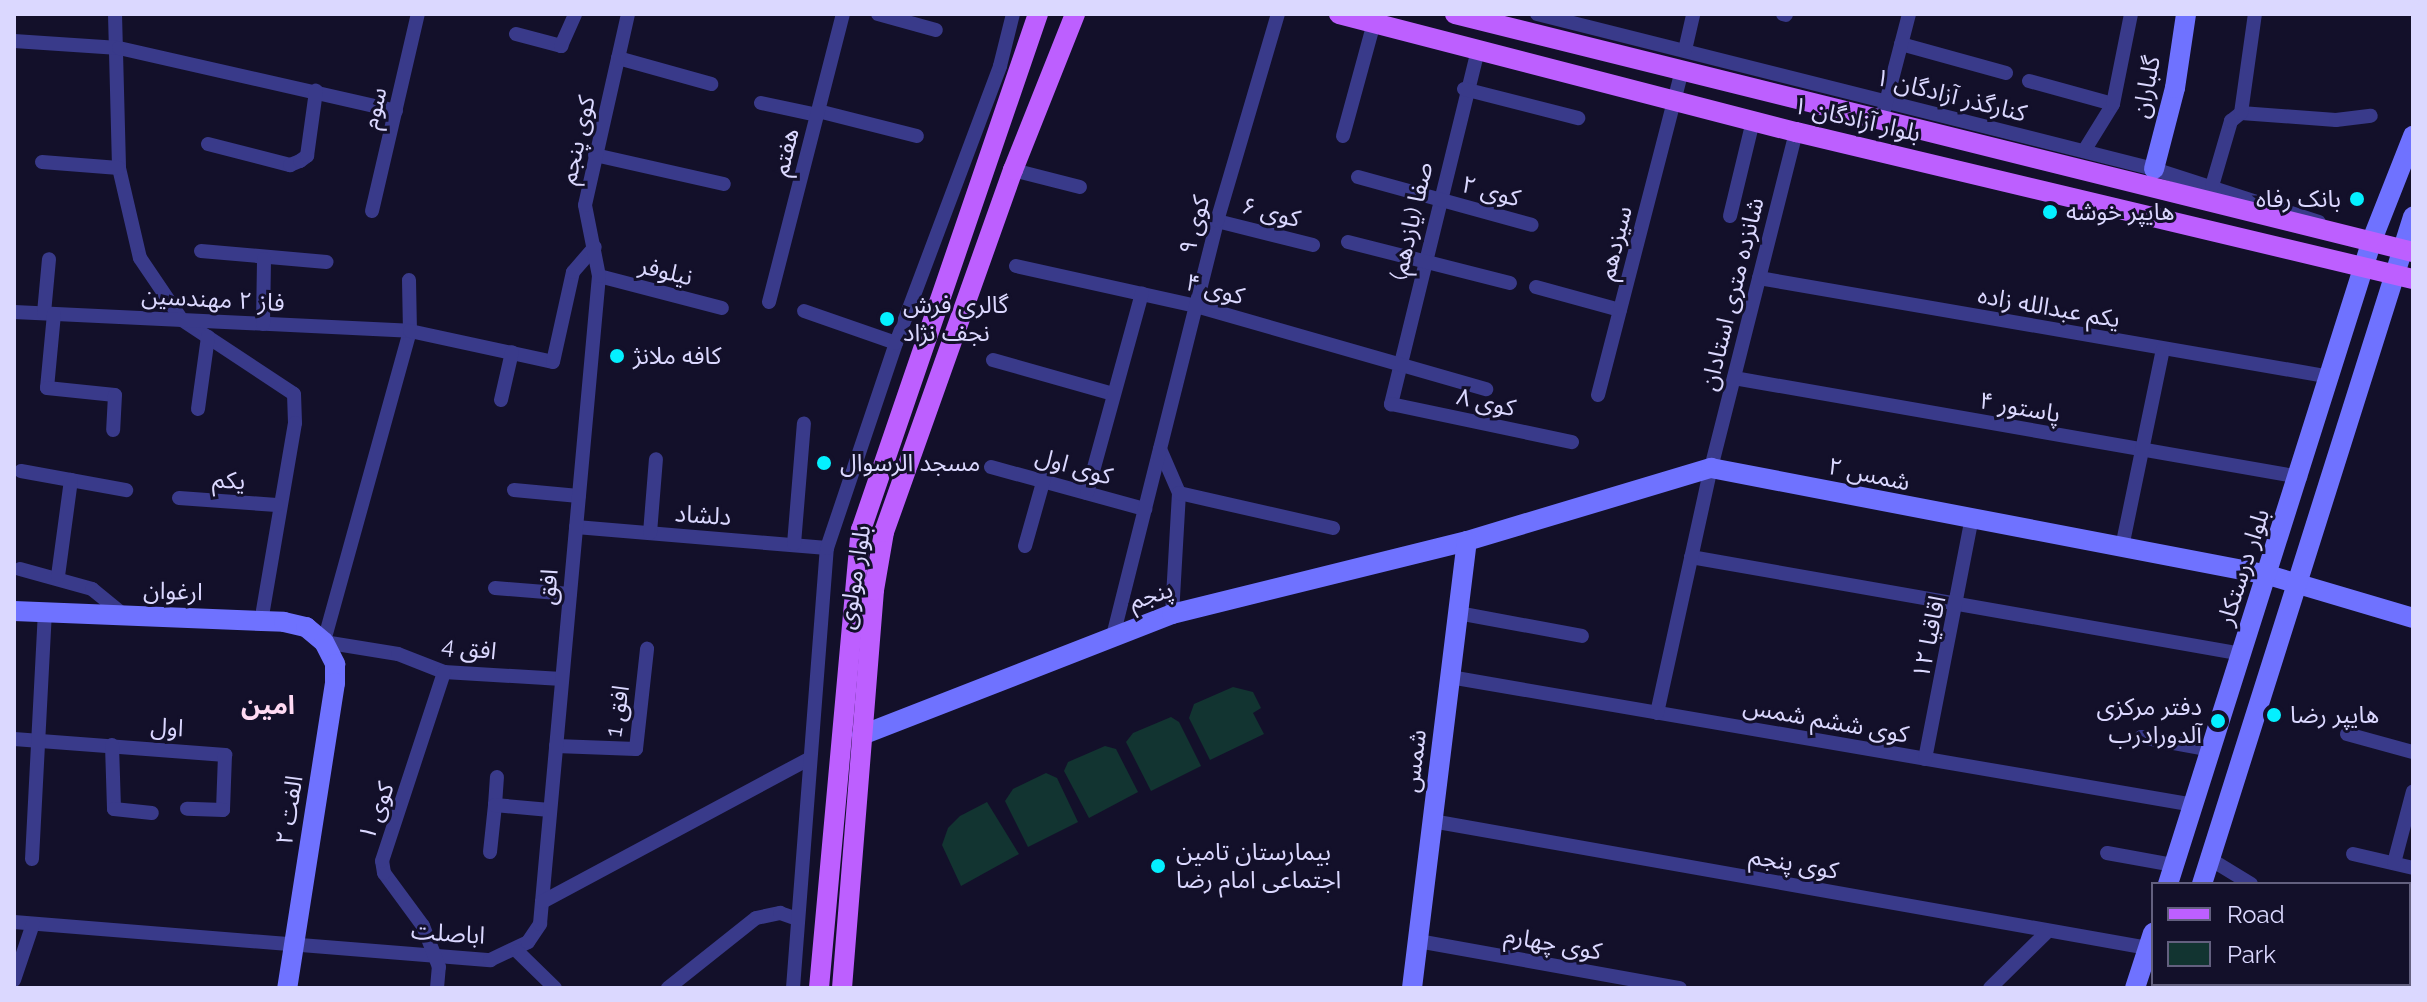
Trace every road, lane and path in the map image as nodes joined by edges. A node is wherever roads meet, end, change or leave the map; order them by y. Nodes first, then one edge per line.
1 (115, 14) edge
2 (418, 14) edge
3 (575, 14) edge
4 (628, 14) edge
5 (843, 14) edge
6 (878, 14) edge
7 (1013, 14) edge
8 (1038, 14) edge
9 (1075, 14) edge
10 (1278, 14) edge
11 (1339, 14) edge
12 (1455, 14) edge
13 (1537, 14) edge
14 (1693, 14) edge
15 (1909, 14) edge
16 (2131, 14) edge
17 (2186, 14) edge
18 (2255, 14) edge
19 (1476, 17) edge
20 (1374, 23) junction
21 (936, 30) dead end
22 (516, 34) dead end
23 (14, 41) edge
24 (1901, 44) junction
25 (119, 48) junction
26 (1478, 50) junction
27 (1026, 56) junction
28 (618, 58) junction
29 (1683, 60) junction
30 (1052, 64) junction
31 (2006, 73) dead end
32 (2029, 81) dead end
33 (711, 84) dead end
34 (1464, 89) junction
35 (316, 91) junction
36 (1674, 101) junction
37 (1886, 101) junction
38 (761, 103) dead end
39 (2113, 104) junction
40 (396, 111) junction
41 (818, 113) junction
42 (2241, 113) junction
43 (2371, 116) dead end
44 (1578, 118) dead end
45 (1753, 121) junction
46 (1881, 123) junction
47 (1796, 132) junction
48 (917, 136) dead end
49 (1343, 136) dead end
50 (2413, 136) edge
51 (208, 144) dead end
52 (2084, 151) junction
53 (595, 155) junction
54 (42, 162) dead end
55 (119, 168) junction
56 (2154, 169) junction
57 (1013, 170) junction
58 (1358, 177) dead end
59 (724, 184) dead end
60 (2212, 186) junction
61 (1080, 187) dead end
62 (1438, 200) junction
63 (372, 211) dead end
64 (1730, 216) dead end
65 (2413, 217) edge
66 (1217, 221) junction
67 (1532, 225) dead end
68 (2349, 234) junction
69 (2372, 240) junction
70 (1348, 242) dead end
71 (1313, 245) dead end
72 (595, 247) junction
73 (201, 251) dead end
74 (2407, 251) edge
75 (49, 259) dead end
76 (264, 259) junction
77 (1424, 260) junction
78 (327, 262) dead end
79 (2365, 265) junction
80 (1016, 266) dead end
81 (599, 276) junction
82 (2403, 277) edge
83 (1759, 278) junction
84 (409, 280) dead end
85 (1510, 283) dead end
86 (1536, 287) dead end
87 (1142, 293) junction
88 (769, 302) dead end
89 (1196, 306) junction
90 (722, 308) dead end
91 (1620, 310) junction
92 (804, 311) dead end
93 (14, 312) edge
94 (49, 314) junction
95 (182, 320) junction
96 (263, 324) junction
97 (410, 331) junction
98 (208, 337) junction
99 (896, 343) junction
100 (2163, 349) junction
101 (512, 352) junction
102 (993, 360) dead end
103 (1400, 364) junction
104 (2331, 377) junction
105 (1734, 378) junction
106 (1486, 389) dead end
107 (1113, 394) junction
108 (1598, 395) dead end
109 (501, 400) dead end
110 (1391, 404) joint
111 (198, 409) dead end
112 (804, 423) dead end
113 (113, 430) dead end
114 (1572, 442) dead end
115 (1160, 449) junction
116 (2142, 451) junction
117 (656, 459) dead end
118 (991, 467) dead end
119 (1711, 468) junction
120 (21, 471) dead end
121 (2300, 477) junction
122 (1044, 479) junction
123 (71, 480) junction
124 (126, 490) dead end
125 (514, 490) dead end
126 (1087, 493) junction
127 (1179, 493) junction
128 (579, 496) junction
129 (179, 498) dead end
130 (277, 505) junction
131 (1145, 509) junction
132 (1971, 522) junction
133 (576, 527) junction
134 (1333, 528) dead end
135 (650, 533) junction
136 (1467, 541) junction
137 (794, 544) junction
138 (1025, 546) dead end
139 (2122, 547) junction
140 (827, 548) junction
141 (1691, 557) junction
142 (20, 569) dead end
143 (2268, 575) junction
144 (58, 576) junction
145 (2298, 584) junction
146 (495, 588) dead end
147 (852, 589) junction
148 (874, 590) junction
149 (570, 594) junction
150 (1959, 602) junction
151 (14, 611) edge
152 (45, 612) junction
153 (1458, 613) junction
154 (1172, 614) junction
155 (124, 616) junction
156 (2413, 618) edge
157 (261, 621) junction
158 (1113, 636) junction
159 (1582, 636) dead end
160 (324, 642) junction
161 (647, 649) dead end
162 (2242, 654) junction
163 (444, 672) junction
164 (1450, 677) junction
165 (562, 679) junction
166 (1657, 713) junction
167 (2347, 734) dead end
168 (862, 735) junction
169 (2141, 737) dead end
170 (14, 739) edge
171 (38, 741) junction
172 (112, 745) junction
173 (556, 746) junction
174 (2211, 750) junction
175 (2413, 752) edge
176 (809, 759) junction
177 (1925, 759) junction
178 (497, 777) dead end
179 (2413, 791) edge
180 (495, 805) junction
181 (2194, 805) junction
182 (187, 809) dead end
183 (550, 810) junction
184 (152, 813) dead end
185 (1432, 821) junction
186 (490, 852) dead end
187 (2107, 853) dead end
188 (2353, 854) dead end
189 (32, 859) dead end
190 (2210, 859) junction
191 (2394, 863) junction
192 (2413, 868) edge
193 (2171, 874) edge
194 (2203, 882) edge
195 (2248, 882) edge
196 (542, 902) junction
197 (797, 919) junction
198 (14, 922) edge
199 (33, 924) junction
200 (2048, 931) junction
201 (1418, 941) junction
202 (2151, 941) edge
203 (295, 943) junction
204 (517, 951) junction
205 (435, 955) junction
206 (14, 980) edge
207 (287, 988) edge
208 (437, 988) edge
209 (555, 988) edge
210 (668, 988) edge
211 (793, 988) edge
212 (819, 988) edge
213 (842, 988) edge
214 (1412, 988) edge
215 (1680, 988) edge
216 (1990, 988) edge
217 (2135, 988) edge

1 - 25 street
2 - 40 street, سوم
3 - 22 street
4 - 28 street, کوی پنجم
5 - 41 street, هفتم
6 - 21 street
7 - 99 street
8 - 27 main road, بلوار مولوی
9 - 30 main road, بلوار مولوی
10 - 66 street, کوی ۹
11 - 20 main road, بلوار آزادگان ۱
12 - 19 main road, بلوار آزادگان ۱
13 - 29 street, کنارگذر آزادگان ۱
14 - 29 street, سیزدهم
15 - 24 street
16 - 39 street
17 - 56 street, گلباران
18 - 42 street
19 - 29 main road, بلوار آزادگان ۱
20 - 26 main road, بلوار آزادگان ۱
20 - 49 street
23 - 25 street
24 - 31 street
24 - 37 street
25 - 35 street
25 - 55 street
26 - 34 street, صفا (یازدهم)
26 - 36 main road, بلوار آزادگان ۱
27 - 30 main road
27 - 147 main road, بلوار مولوی
28 - 33 street
28 - 53 street, کوی پنجم
29 - 36 street, سیزدهم
29 - 37 street, کنارگذر آزادگان ۱
29 - 46 main road, بلوار آزادگان ۱
30 - 57 main road, بلوار مولوی
32 - 39 street
34 - 44 street
34 - 62 street, صفا (یازدهم)
35 - 40 street
35 - 51 street
36 - 45 main road, بلوار آزادگان ۱
36 - 91 street, سیزدهم
37 - 46 street
37 - 52 street, کنارگذر آزادگان ۱
38 - 41 street
39 - 52 street
40 - 63 street, سوم
41 - 48 street
41 - 88 street, هفتم
42 - 43 street
42 - 60 street
45 - 47 main road, بلوار آزادگان ۱
45 - 64 street
46 - 68 main road, بلوار آزادگان ۱
47 - 79 main road, بلوار آزادگان ۱
47 - 83 street, شانزده متری استادان
50 - 69 street, بلوار درستکار
52 - 56 street, کنارگذر آزادگان ۱
53 - 59 street
53 - 72 street, کوی پنجم
54 - 55 street
55 - 95 street
56 - 60 street, کنارگذر آزادگان ۱
57 - 61 street
57 - 148 main road, بلوار مولوی
58 - 62 street
60 - 68 street, کنارگذر آزادگان ۱
62 - 67 street, کوی ۲
62 - 77 street, صفا (یازدهم)
65 - 74 street
66 - 71 street, کوی ۶
66 - 89 street, کوی ۹
68 - 69 main road, بلوار آزادگان ۱
69 - 74 main road, بلوار آزادگان ۱
69 - 79 street, بلوار درستکار
70 - 77 street
72 - 81 street, کوی پنجم
72 - 101 street, فاز ۲ مهندسین
73 - 76 street
74 - 82 street
75 - 94 street
76 - 78 street
76 - 96 street
77 - 85 street
77 - 103 street, صفا (یازدهم)
79 - 82 main road, بلوار آزادگان ۱
79 - 104 street, بلوار درستکار
80 - 87 street, کوی ۴
81 - 90 street, نیلوفر
81 - 128 street, افق
82 - 145 street
83 - 100 street, یکم عبدالله زاده
83 - 105 street, شانزده متری استادان
84 - 97 street
86 - 91 street
87 - 89 street, کوی ۴
87 - 107 street
89 - 103 street, کوی ۴
89 - 115 street, کوی ۹
91 - 108 street, سیزدهم
92 - 99 street
93 - 94 street, فاز ۲ مهندسین
94 - 95 street, فاز ۲ مهندسین
94 - 113 street
95 - 96 street, فاز ۲ مهندسین
95 - 98 street
96 - 97 street, فاز ۲ مهندسین
97 - 101 street, فاز ۲ مهندسین
97 - 160 street
98 - 111 street
98 - 130 street
99 - 140 street
100 - 104 street, یکم عبدالله زاده
100 - 116 street
101 - 109 street
102 - 107 street
103 - 106 street
103 - 110 street, صفا (یازدهم)
104 - 121 street, بلوار درستکار
105 - 116 street, پاستور ۴
105 - 119 street, شانزده متری استادان
107 - 126 street
110 - 114 street, کوی ۸
112 - 137 street
115 - 127 street
115 - 131 street, کوی ۹
116 - 121 street, پاستور ۴
116 - 139 street
117 - 135 street
118 - 122 street, کوی اول
119 - 132 street, شمس ۲
119 - 136 street, شمس ۲
119 - 141 street, شانزده متری استادان
120 - 123 street
121 - 143 street, بلوار درستکار
122 - 126 street, کوی اول
122 - 138 street
123 - 124 street
123 - 144 street
125 - 128 street
126 - 131 street, کوی اول
127 - 134 street
127 - 154 street
128 - 133 street, افق
129 - 130 street, یکم
130 - 157 street
131 - 158 street, کوی ۹
132 - 139 street, شمس ۲
132 - 150 street, اقاقیا ۱۲
133 - 135 street, دلشاد
133 - 149 street, افق
135 - 137 street, دلشاد
136 - 153 street, شمس
136 - 154 street, پنجم
137 - 140 street, دلشاد
139 - 143 street, شمس ۲
140 - 176 street
141 - 150 street
141 - 166 street, شانزده متری استادان
142 - 144 street
143 - 145 street, شمس ۲
143 - 162 street, بلوار درستکار
144 - 155 street
145 - 156 street, شمس ۲
145 - 190 street
146 - 149 street
147 - 148 main road
147 - 212 main road, بلوار مولوی
148 - 168 main road, بلوار مولوی
149 - 165 street, افق
150 - 162 street
150 - 177 street, اقاقیا ۱۲
151 - 152 street, ارغوان
152 - 155 street, ارغوان
152 - 171 street
153 - 159 street
153 - 164 street, شمس
154 - 158 street, پنجم
155 - 157 street, ارغوان
157 - 160 street, ارغوان
158 - 168 street, پنجم
160 - 163 street, افق 4
160 - 203 street, الفت ۲
161 - 173 street, افق 1
162 - 174 street, بلوار درستکار
163 - 165 street, افق 4
163 - 205 street, کوی ۱
164 - 166 street, کوی ششم شمس
164 - 185 street, شمس
165 - 173 street, افق
166 - 177 street, کوی ششم شمس
167 - 175 street
168 - 213 main road, بلوار مولوی
169 - 174 street
170 - 171 street, اول
171 - 172 street, اول
171 - 189 street
172 - 182 street, اول
172 - 184 street
173 - 183 street, افق
174 - 181 street, بلوار درستکار
176 - 196 street
176 - 197 street
177 - 181 street, کوی ششم شمس
178 - 180 street
179 - 191 street
180 - 183 street
180 - 186 street
181 - 193 street, بلوار درستکار
183 - 196 street, افق
185 - 200 street, کوی پنجم
185 - 201 street, شمس
187 - 193 street
188 - 191 street
190 - 194 street
190 - 195 street
191 - 192 street
196 - 204 street, اباصلت
197 - 210 street
197 - 211 street
198 - 199 street, اباصلت
199 - 203 street, اباصلت
199 - 206 street
200 - 202 street, کوی پنجم
200 - 216 street
201 - 214 street, شمس
201 - 215 street, کوی چهارم
202 - 217 street
203 - 205 street, اباصلت
203 - 207 street, الفت ۲
204 - 205 street, اباصلت
204 - 209 street
205 - 208 street

